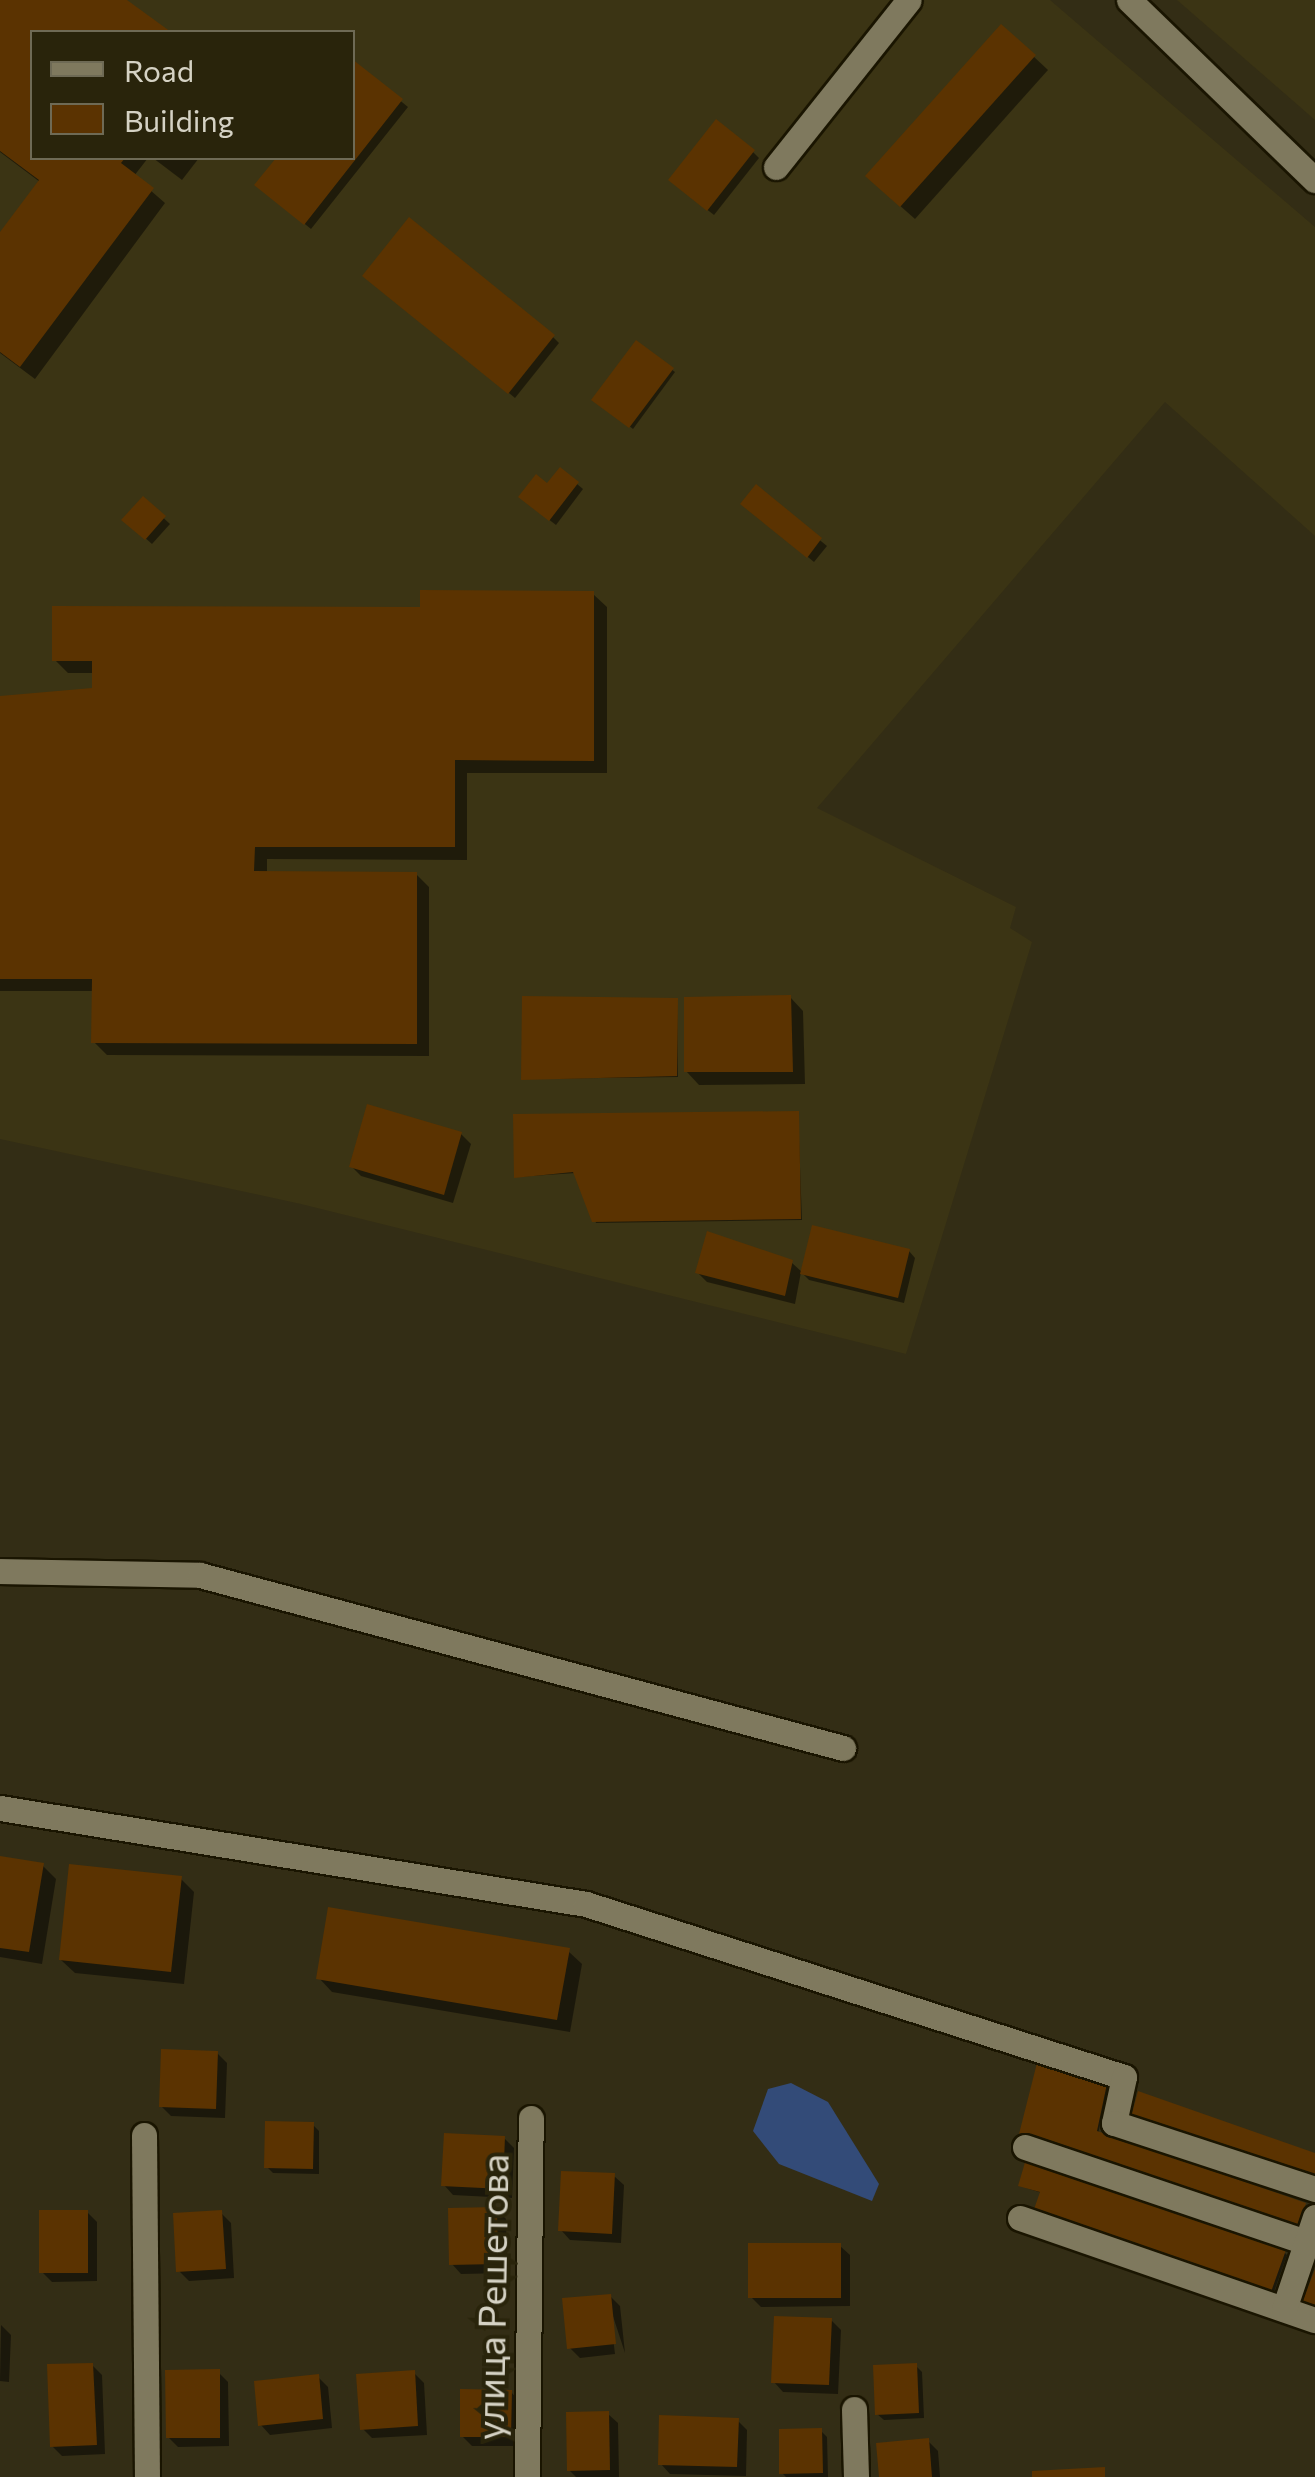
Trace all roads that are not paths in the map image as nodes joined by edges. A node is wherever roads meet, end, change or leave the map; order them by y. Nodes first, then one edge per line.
1 (909, 0) edge
2 (1129, 0) edge
3 (776, 167) dead end
4 (1315, 180) edge
5 (0, 1570) edge
6 (844, 1748) dead end
7 (0, 1808) edge
8 (531, 2118) dead end
9 (144, 2135) dead end
10 (1024, 2147) dead end
11 (1315, 2190) edge
12 (1315, 2217) edge
13 (1020, 2218) dead end
14 (1311, 2243) edge
15 (1284, 2309) junction
16 (1315, 2320) edge
17 (854, 2409) dead end
18 (146, 2477) edge
19 (527, 2477) edge
20 (856, 2477) edge

1 - 3 street
2 - 4 street
5 - 6 street
7 - 11 street
8 - 19 street, улица Решетова
9 - 18 street
10 - 14 street
12 - 14 street
13 - 15 street
14 - 15 street
15 - 16 street
17 - 20 street

